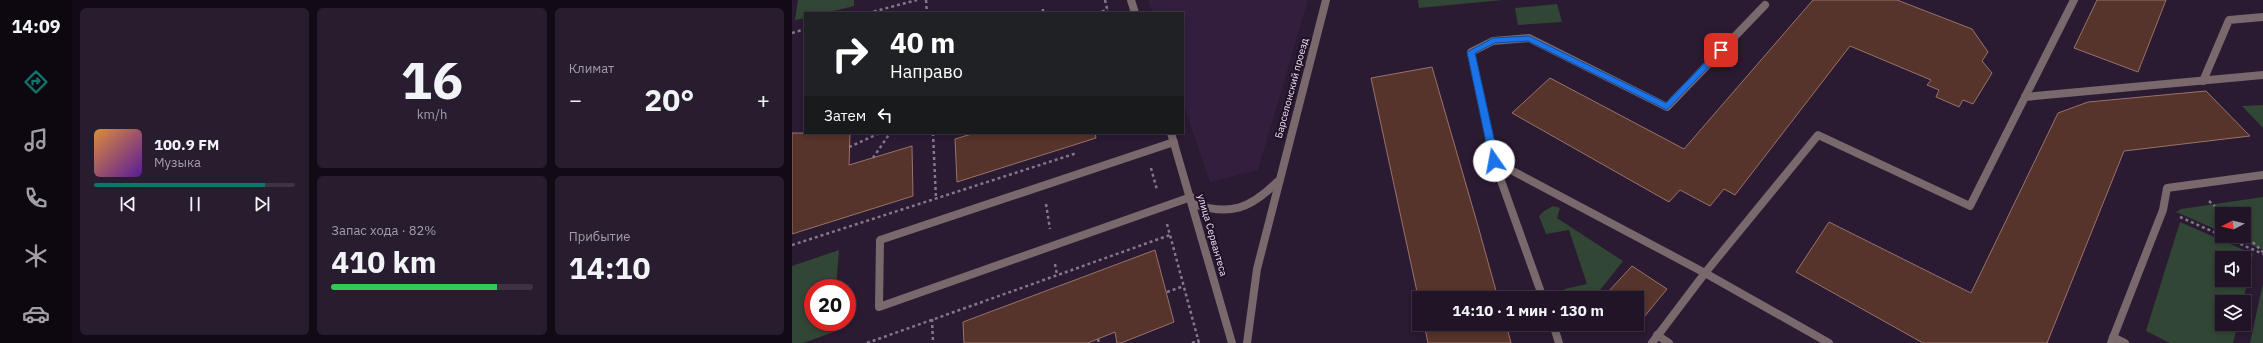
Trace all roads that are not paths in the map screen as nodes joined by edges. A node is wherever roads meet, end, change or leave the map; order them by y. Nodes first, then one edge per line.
1 (1131, 0) edge
2 (1326, 0) edge
3 (2074, 0) edge
4 (1765, 5) dead end
5 (1135, 12) edge
6 (2263, 16) edge
7 (2263, 75) edge
8 (2203, 81) junction
9 (2025, 97) junction
10 (1171, 134) edge
11 (1174, 142) junction
12 (1494, 161) junction
13 (2263, 175) edge
14 (1278, 182) junction
15 (1192, 200) junction
16 (1705, 273) junction
17 (1540, 291) edge
18 (1555, 331) edge
19 (1654, 339) edge
20 (2112, 340) edge
21 (1232, 343) edge
22 (1247, 343) edge
23 (1559, 343) edge
24 (1669, 343) edge
25 (1829, 343) edge
26 (2125, 343) edge

1 - 5 street
2 - 14 street, Барселонский проезд
3 - 9 street
4 - 12 street
6 - 8 street
7 - 8 street
8 - 9 street
9 - 16 street
10 - 11 street, улица Сервантеса
11 - 15 street, улица Сервантеса
11 - 15 street
12 - 16 street
12 - 17 street
13 - 20 street
14 - 15 street
14 - 22 street, Барселонский проезд
15 - 21 street, улица Сервантеса
16 - 19 street
16 - 25 street
18 - 23 street
19 - 24 street
20 - 26 street

